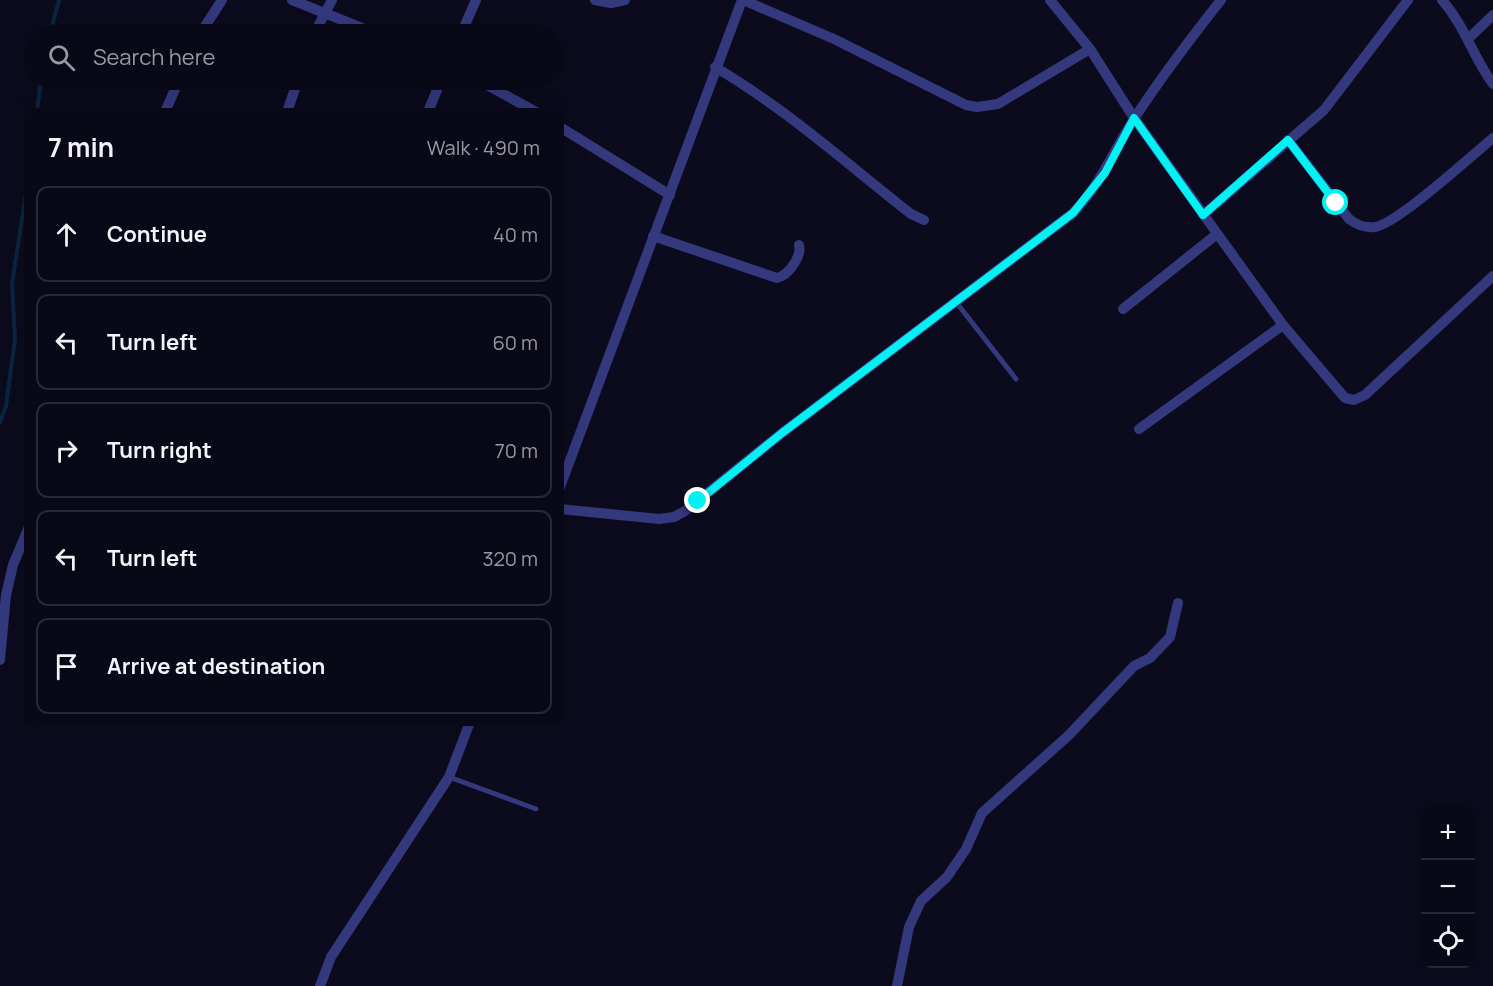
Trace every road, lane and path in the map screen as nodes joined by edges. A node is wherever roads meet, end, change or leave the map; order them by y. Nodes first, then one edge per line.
1 (222, 0) edge
2 (292, 0) edge
3 (332, 0) edge
4 (476, 0) edge
5 (595, 0) edge
6 (626, 0) edge
7 (743, 0) edge
8 (1050, 0) edge
9 (1221, 0) edge
10 (1408, 0) edge
11 (1442, 0) edge
12 (326, 12) junction
13 (1493, 15) edge
14 (206, 24) edge
15 (319, 24) edge
16 (354, 24) edge
17 (465, 24) edge
18 (1468, 39) junction
19 (1090, 49) junction
20 (715, 67) junction
21 (1493, 84) edge
22 (175, 90) edge
23 (295, 90) edge
24 (437, 90) edge
25 (496, 90) edge
26 (167, 108) edge
27 (288, 108) edge
28 (430, 108) edge
29 (527, 108) edge
30 (1134, 118) junction
31 (564, 129) edge
32 (1493, 138) edge
33 (1288, 140) junction
34 (670, 195) junction
35 (1203, 215) junction
36 (924, 220) dead end
37 (1217, 234) junction
38 (653, 236) junction
39 (799, 244) dead end
40 (1493, 276) edge
41 (956, 302) junction
42 (1124, 309) dead end
43 (1283, 325) junction
44 (1016, 379) dead end
45 (1139, 429) dead end
46 (564, 476) edge
47 (564, 509) edge
48 (24, 539) edge
49 (1178, 603) dead end
50 (0, 660) edge
51 (468, 726) edge
52 (449, 777) junction
53 (536, 809) dead end
54 (320, 986) edge
55 (897, 986) edge

1 - 14 street
2 - 12 street
3 - 12 street
4 - 17 street
5 - 6 street
7 - 19 street
7 - 20 street
8 - 19 street
9 - 30 street
10 - 33 street
11 - 18 street
12 - 15 street
12 - 16 street
13 - 18 street
18 - 21 street
19 - 30 street
20 - 34 street
20 - 36 street
22 - 26 street
23 - 27 street
24 - 28 street
25 - 29 street
30 - 35 street
30 - 41 street
31 - 34 street
32 - 33 street
33 - 35 street
34 - 38 street
35 - 37 street
37 - 42 street
37 - 43 street
38 - 39 street
38 - 46 street
40 - 43 street
41 - 44 lane
41 - 47 street
43 - 45 street
48 - 50 street
49 - 55 street
51 - 52 street
52 - 53 lane
52 - 54 street

